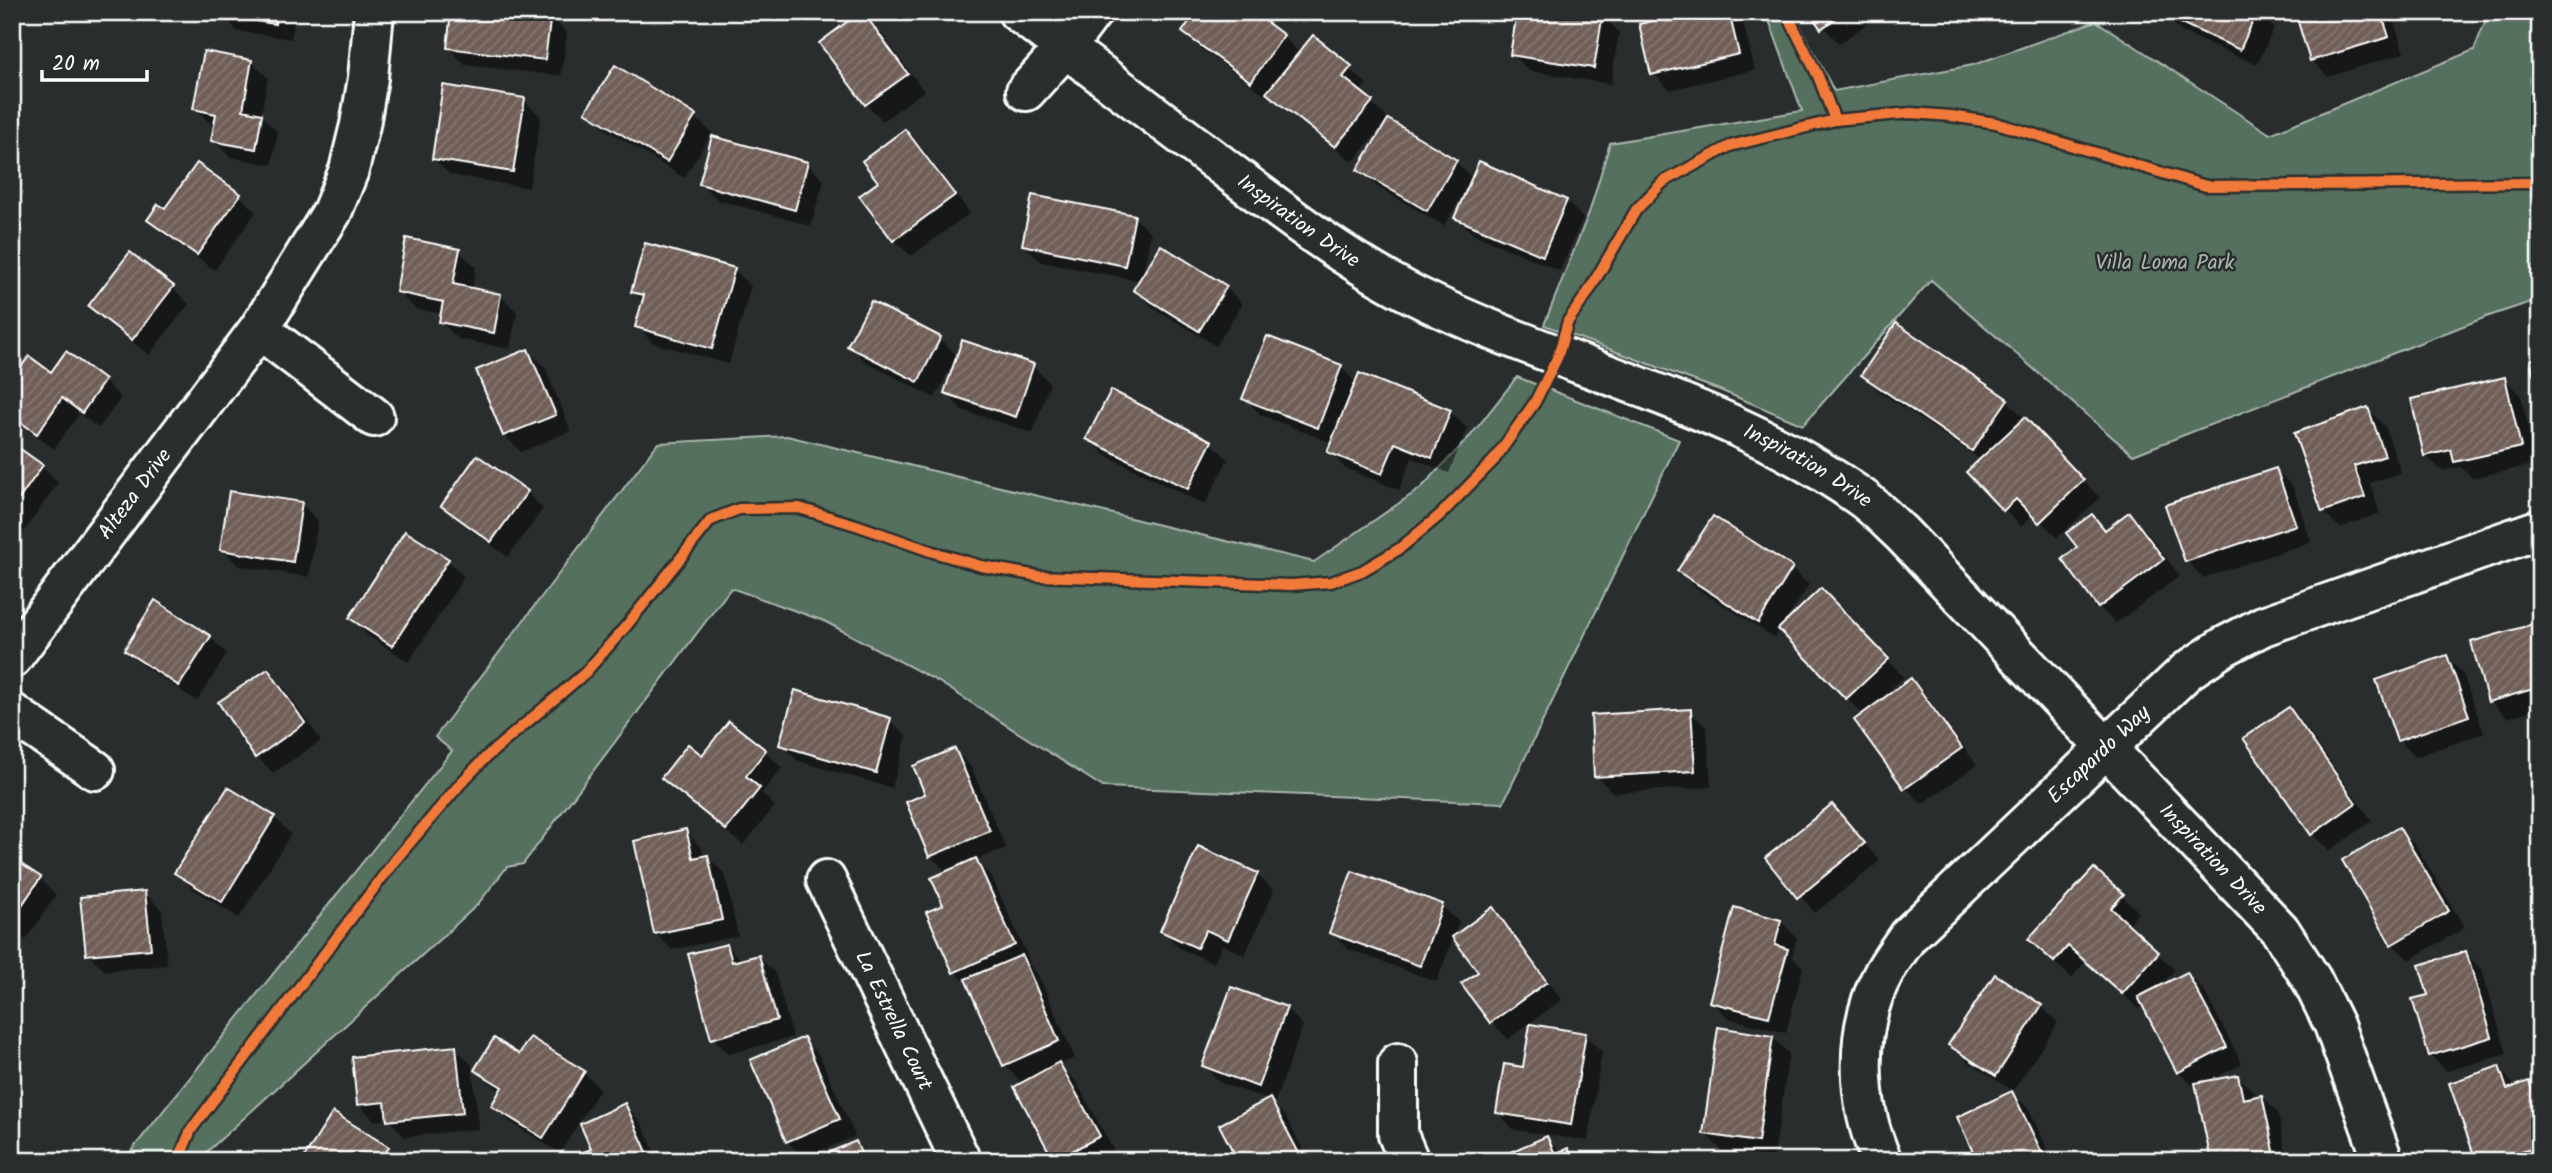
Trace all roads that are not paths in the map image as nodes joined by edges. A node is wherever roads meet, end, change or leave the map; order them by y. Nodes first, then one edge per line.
1 (374, 12) edge
2 (1018, 12) edge
3 (1092, 12) edge
4 (1065, 48) junction
5 (1026, 91) dead end
6 (259, 329) junction
7 (374, 417) dead end
8 (2540, 529) edge
9 (12, 659) edge
10 (12, 713) edge
11 (2105, 746) junction
12 (95, 770) dead end
13 (826, 880) dead end
14 (1398, 1063) dead end
15 (961, 1161) edge
16 (1409, 1161) edge
17 (1882, 1161) edge
18 (2383, 1161) edge

1 - 6 street, Alteza Drive
2 - 4 street, Inspiration Drive
3 - 4 street
4 - 5 street
4 - 11 street, Inspiration Drive
6 - 7 street
6 - 9 street, Alteza Drive
8 - 11 street, Escapardo Way
10 - 12 street
11 - 17 street, Escapardo Way
11 - 18 street, Inspiration Drive
13 - 15 street, La Estrella Court
14 - 16 street

